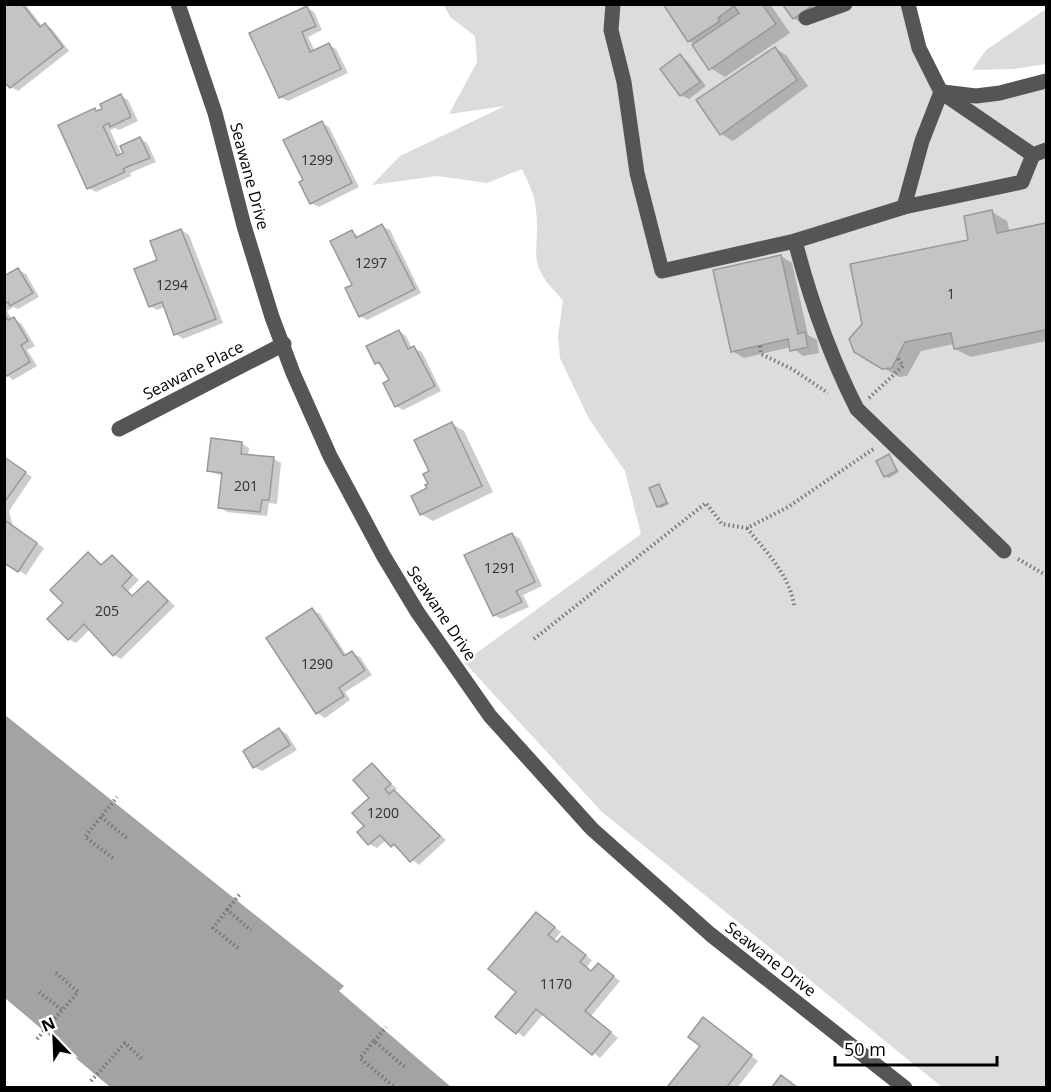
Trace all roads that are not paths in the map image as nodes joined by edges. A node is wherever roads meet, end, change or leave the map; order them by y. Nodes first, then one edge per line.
1 (178, 4) edge
2 (613, 4) edge
3 (845, 4) edge
4 (908, 4) edge
5 (806, 18) dead end
6 (1047, 81) edge
7 (941, 92) junction
8 (1040, 153) edge
9 (904, 207) junction
10 (795, 241) junction
11 (284, 344) junction
12 (119, 429) dead end
13 (1004, 551) road end
14 (905, 1088) edge

1 - 11 street, Seawane Drive
2 - 10 street
3 - 5 street
4 - 7 street
6 - 7 street
7 - 8 street
7 - 9 street
8 - 9 street
9 - 10 street
10 - 13 street
11 - 12 street, Seawane Place
11 - 14 street, Seawane Drive

